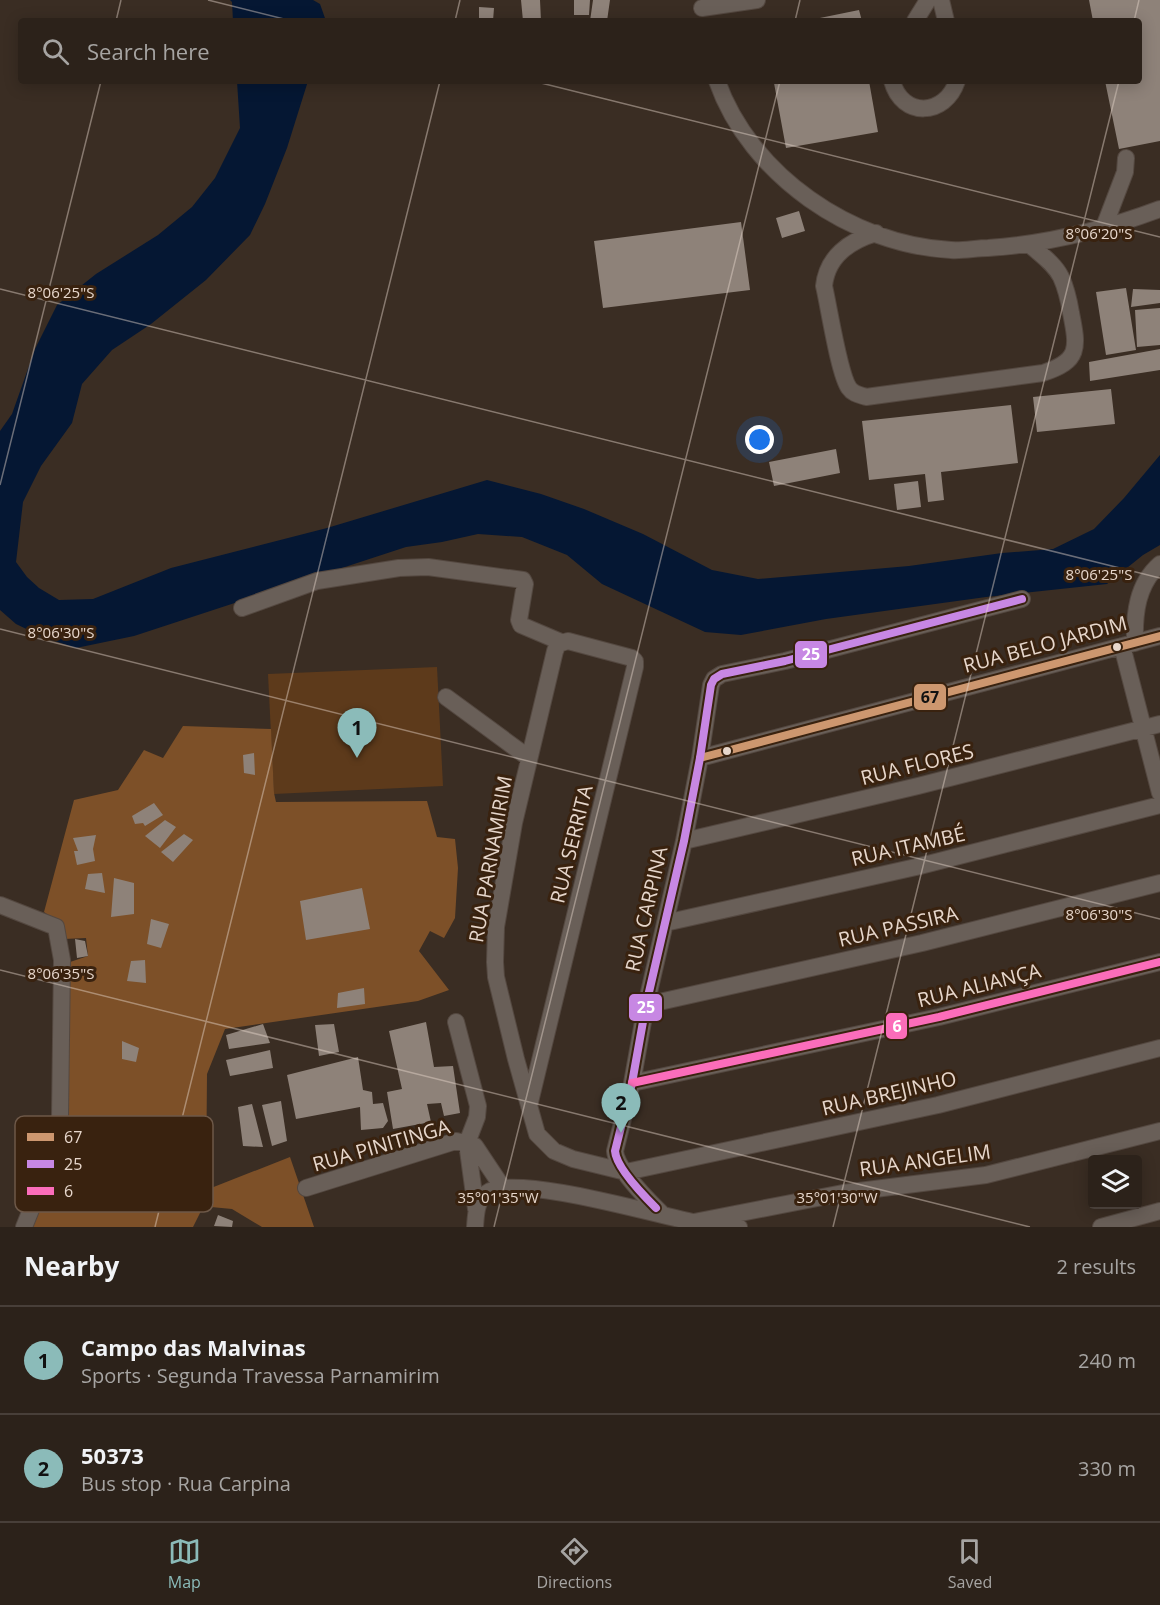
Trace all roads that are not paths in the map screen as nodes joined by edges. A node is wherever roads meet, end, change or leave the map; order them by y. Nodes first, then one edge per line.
1 (757, 0) edge
2 (928, 0) edge
3 (941, 0) edge
4 (703, 10) edge
5 (917, 18) edge
6 (945, 18) edge
7 (718, 84) edge
8 (893, 84) edge
9 (956, 84) edge
10 (1126, 158) dead end
11 (1160, 209) edge
12 (1104, 226) junction
13 (876, 232) junction
14 (1029, 244) junction
15 (1160, 564) edge
16 (1022, 599) dead end
17 (242, 608) dead end
18 (1160, 636) edge
19 (564, 641) junction
20 (1129, 644) junction
21 (446, 697) dead end
22 (1160, 724) edge
23 (1142, 728) junction
24 (529, 758) junction
25 (700, 758) junction
26 (1160, 792) edge
27 (1160, 805) edge
28 (684, 841) junction
29 (1160, 883) edge
30 (0, 905) edge
31 (665, 923) junction
32 (1160, 962) edge
33 (646, 1005) junction
34 (456, 1022) dead end
35 (1160, 1048) edge
36 (632, 1083) junction
37 (529, 1106) junction
38 (60, 1116) edge
39 (1160, 1131) edge
40 (467, 1143) junction
41 (626, 1172) junction
42 (306, 1188) dead end
43 (503, 1188) junction
44 (476, 1209) junction
45 (1160, 1210) edge
46 (30, 1212) edge
47 (659, 1220) edge
48 (696, 1224) edge
49 (24, 1227) edge
50 (475, 1227) edge
51 (739, 1227) edge
52 (1101, 1227) edge

1 - 4 street
2 - 5 street
3 - 6 street
7 - 13 street
8 - 9 street
10 - 12 street
11 - 12 street
12 - 14 street
13 - 14 street
13 - 14 street
15 - 20 street
16 - 25 street
17 - 19 street
18 - 20 street, RUA BELO JARDIM
19 - 24 street, RUA PARNAMIRIM
19 - 37 street, RUA SERRITA
20 - 23 street
20 - 25 street, RUA BELO JARDIM
21 - 24 street
22 - 23 street, RUA FLORES
23 - 26 street
23 - 28 street, RUA FLORES
24 - 37 street, RUA PARNAMIRIM
25 - 28 street, RUA CARPINA
27 - 31 street, RUA ITAMBÉ
28 - 31 street, RUA CARPINA
29 - 33 street, RUA PASSIRA
30 - 38 street
31 - 33 street, RUA CARPINA
32 - 36 street, RUA ALIANÇA
33 - 36 street, RUA CARPINA
34 - 40 street
35 - 41 street, RUA BREJINHO
36 - 41 street, RUA CARPINA
37 - 41 street, RUA PARNAMIRIM
39 - 48 street, RUA ANGELIM
40 - 42 street, RUA PINITINGA
40 - 43 street, RUA PINITINGA
40 - 44 street, RUA PINITINGA
41 - 47 street, RUA CARPINA
43 - 44 street
43 - 47 street
44 - 50 street, RUA PINITINGA
45 - 52 street
46 - 49 street
47 - 48 street
48 - 51 street

